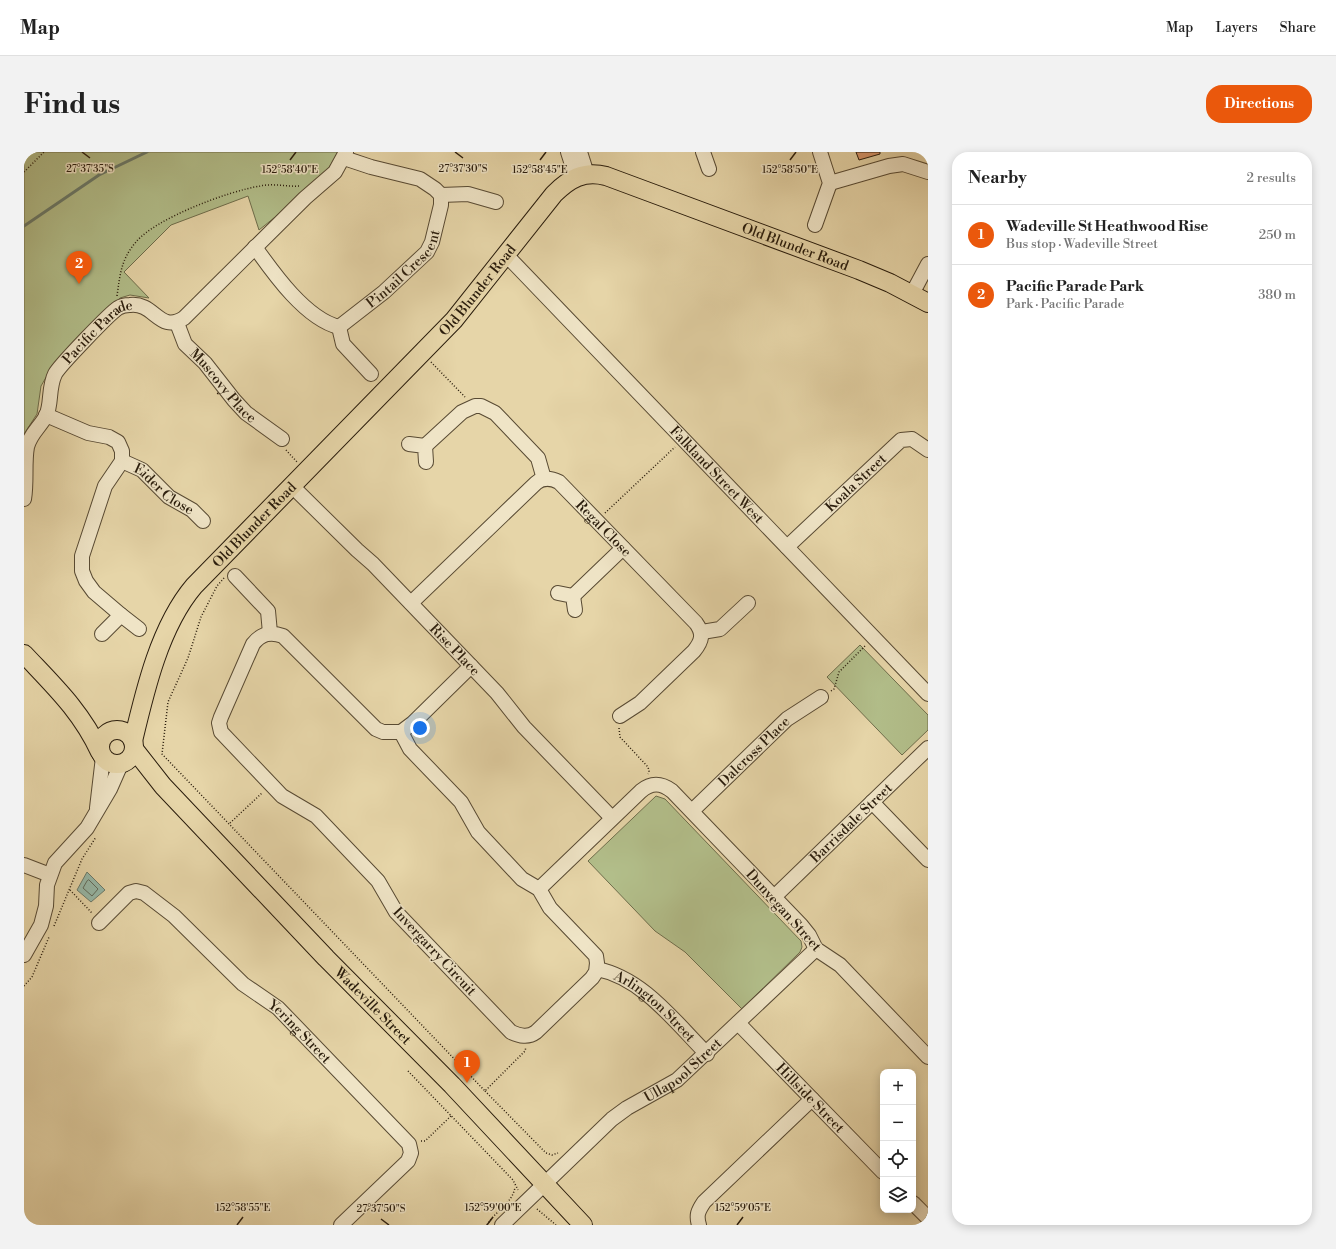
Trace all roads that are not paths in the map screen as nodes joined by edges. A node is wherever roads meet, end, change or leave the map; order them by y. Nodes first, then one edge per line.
1 (568, 152) edge
2 (580, 152) edge
3 (703, 152) edge
4 (820, 152) edge
5 (345, 155) edge
6 (709, 169) dead end
7 (928, 172) edge
8 (582, 175) junction
9 (830, 184) junction
10 (441, 195) junction
11 (496, 202) dead end
12 (815, 225) dead end
13 (255, 247) junction
14 (505, 257) junction
15 (928, 264) edge
16 (923, 296) edge
17 (177, 323) junction
18 (339, 327) junction
19 (371, 374) dead end
20 (46, 415) junction
21 (282, 439) road end
22 (409, 444) dead end
23 (425, 446) junction
24 (928, 450) edge
25 (122, 461) junction
26 (426, 462) dead end
27 (544, 479) junction
28 (292, 486) junction
29 (24, 499) edge
30 (203, 521) dead end
31 (788, 547) junction
32 (623, 548) junction
33 (231, 576) road end
34 (558, 593) dead end
35 (573, 596) junction
36 (411, 603) junction
37 (748, 603) dead end
38 (575, 610) dead end
39 (121, 615) junction
40 (139, 629) dead end
41 (702, 632) junction
42 (270, 633) junction
43 (102, 634) dead end
44 (24, 654) edge
45 (471, 666) junction
46 (144, 692) junction
47 (928, 694) edge
48 (821, 697) road end
49 (74, 706) junction
50 (620, 716) road end
51 (115, 730) junction
52 (401, 732) junction
53 (928, 748) edge
54 (101, 754) junction
55 (128, 754) junction
56 (872, 802) junction
57 (97, 809) junction
58 (692, 812) junction
59 (612, 818) junction
60 (928, 860) edge
61 (24, 865) edge
62 (50, 875) junction
63 (539, 889) junction
64 (774, 897) junction
65 (103, 919) road end
66 (816, 949) junction
67 (24, 955) edge
68 (597, 968) junction
69 (738, 1023) junction
70 (707, 1054) junction
71 (928, 1057) edge
72 (812, 1099) junction
73 (880, 1169) edge
74 (544, 1185) junction
75 (916, 1205) edge
76 (928, 1218) edge
77 (341, 1225) edge
78 (502, 1225) edge
79 (583, 1225) edge
80 (699, 1225) edge

1 - 8 street
2 - 8 street
3 - 6 street
4 - 9 street
5 - 10 street
5 - 13 street
7 - 9 street
8 - 14 main road, Old Blunder Road
8 - 16 main road, Old Blunder Road
9 - 12 street
10 - 11 street
10 - 18 street, Pintail Crescent
13 - 17 street
13 - 18 street
14 - 28 main road, Old Blunder Road
14 - 31 street, Falkland Street West
15 - 16 street
17 - 20 street, Pacific Parade
17 - 21 street, Muscovy Place
18 - 19 street
20 - 25 street
20 - 29 street, Pacific Parade
22 - 23 street
23 - 26 street
23 - 27 street
24 - 31 street, Koala Street
25 - 30 street, Eider Close
25 - 39 street
27 - 32 street, Regal Close
27 - 36 street
28 - 36 street, Rise Place
28 - 46 main road, Old Blunder Road
31 - 47 street, Falkland Street West
32 - 35 street
32 - 41 street, Regal Close
33 - 42 street
34 - 35 street
35 - 38 street
36 - 45 street, Rise Place
37 - 41 street
39 - 40 street
39 - 43 street
41 - 50 street
42 - 52 street
42 - 68 street, Invergarry Circuit
44 - 49 main road
45 - 52 street
45 - 59 street, Rise Place
46 - 51 main road, Old Blunder Road
46 - 55 main road, Old Blunder Road
48 - 58 street, Dalcross Place
49 - 51 main road
49 - 54 main road
51 - 54 main road
51 - 55 main road
52 - 63 street
53 - 56 street, Barrisdale Street
54 - 55 main road
54 - 57 street
55 - 57 street
55 - 74 main road, Wadeville Street
56 - 60 street
56 - 64 street, Barrisdale Street
57 - 62 street
58 - 59 street, Dunvegan Street
58 - 64 street, Dunvegan Street
59 - 63 street
61 - 62 street
62 - 67 street
63 - 68 street
64 - 66 street, Dunvegan Street
65 - 77 street, Yering Street
66 - 69 street, Ullapool Street
66 - 71 street, Dunvegan Street
68 - 70 street, Arlington Street
69 - 70 street, Ullapool Street
69 - 72 street, Hillside Street
70 - 74 street, Ullapool Street
72 - 73 street, Hillside Street
72 - 80 street
74 - 78 street, Ullapool Street
74 - 79 main road, Wadeville Street
75 - 76 street

